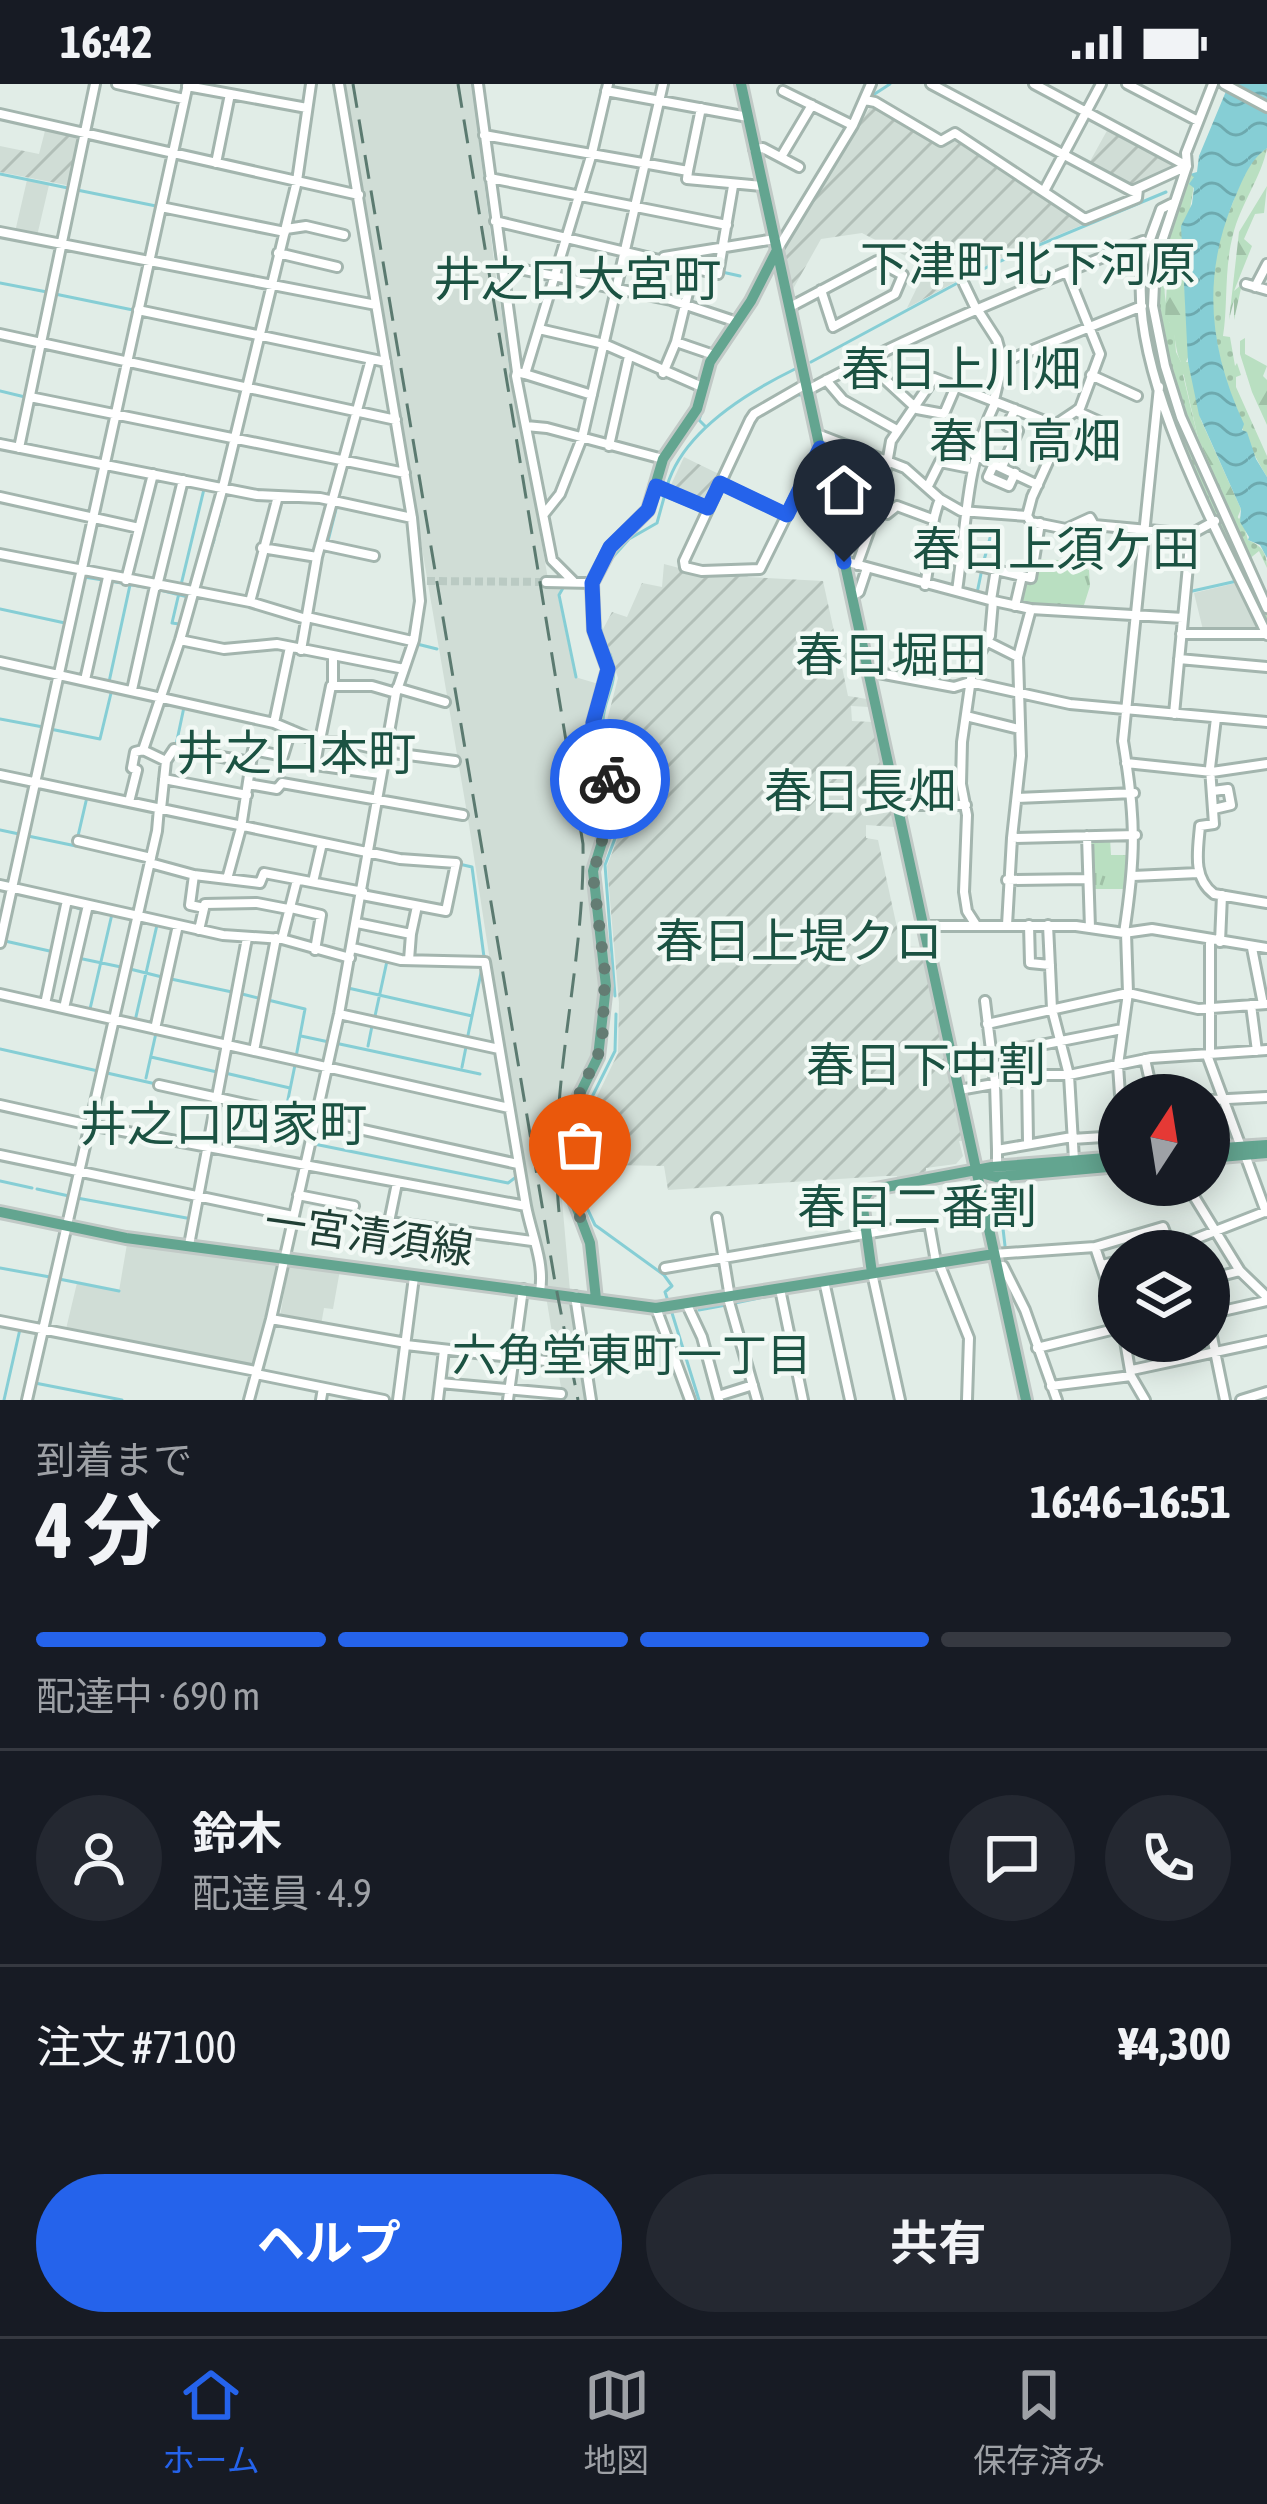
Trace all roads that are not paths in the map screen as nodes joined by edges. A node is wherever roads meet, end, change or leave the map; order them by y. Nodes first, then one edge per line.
1 (94, 84) edge
2 (117, 84) edge
3 (311, 84) edge
4 (339, 84) edge
5 (478, 84) edge
6 (663, 84) edge
7 (741, 84) edge
8 (871, 84) edge
9 (931, 84) edge
10 (1034, 84) edge
11 (1101, 84) edge
12 (1127, 84) edge
13 (1213, 84) edge
14 (1224, 84) edge
15 (188, 85) edge
16 (607, 87) edge
17 (783, 91) dead end
18 (230, 94) junction
19 (184, 99) junction
20 (659, 100) junction
21 (865, 100) junction
22 (812, 105) junction
23 (1267, 107) edge
24 (308, 108) junction
25 (700, 108) junction
26 (1086, 112) junction
27 (0, 114) edge
28 (748, 117) junction
29 (1198, 122) junction
30 (853, 125) junction
31 (85, 133) junction
32 (484, 134) junction
33 (754, 149) junction
34 (173, 153) junction
35 (592, 153) junction
36 (1063, 155) junction
37 (781, 158) junction
38 (216, 163) junction
39 (645, 163) junction
40 (1187, 166) junction
41 (800, 167) dead end
42 (688, 171) junction
43 (490, 178) junction
44 (297, 181) junction
45 (733, 186) junction
46 (762, 186) junction
47 (1138, 188) junction
48 (1044, 191) junction
49 (359, 195) junction
50 (579, 196) junction
51 (1173, 204) junction
52 (161, 207) junction
53 (635, 207) junction
54 (495, 221) junction
55 (727, 225) junction
56 (286, 231) junction
57 (0, 232) edge
58 (344, 235) dead end
59 (567, 237) junction
60 (62, 244) junction
61 (776, 245) junction
62 (723, 248) junction
63 (625, 251) junction
64 (278, 253) junction
65 (656, 258) junction
66 (149, 260) junction
67 (1267, 264) edge
68 (500, 265) junction
69 (338, 267) dead end
70 (694, 268) junction
71 (1067, 272) junction
72 (555, 276) junction
73 (1141, 276) junction
74 (271, 284) junction
75 (964, 284) dead end
76 (616, 289) junction
77 (821, 290) junction
78 (1267, 290) edge
79 (685, 304) junction
80 (376, 305) junction
81 (1142, 306) junction
82 (790, 307) junction
83 (976, 309) junction
84 (138, 310) junction
85 (737, 322) junction
86 (1089, 327) junction
87 (539, 328) junction
88 (0, 334) edge
89 (259, 335) junction
90 (676, 342) junction
91 (41, 343) junction
92 (604, 344) junction
93 (714, 355) junction
94 (629, 356) junction
95 (370, 358) junction
96 (864, 360) junction
97 (127, 361) junction
98 (386, 362) junction
99 (1003, 362) junction
100 (521, 373) junction
101 (663, 373) junction
102 (1091, 375) junction
103 (826, 380) junction
104 (956, 386) junction
105 (247, 387) junction
106 (702, 387) junction
107 (807, 387) junction
108 (1159, 387) junction
109 (592, 395) junction
110 (1137, 396) dead end
111 (30, 398) junction
112 (995, 400) junction
113 (915, 407) junction
114 (1015, 410) junction
115 (1076, 411) junction
116 (357, 412) junction
117 (116, 415) junction
118 (396, 420) junction
119 (1055, 424) junction
120 (526, 426) junction
121 (1112, 427) dead end
122 (897, 430) junction
123 (817, 434) junction
124 (235, 439) junction
125 (582, 439) junction
126 (0, 444) edge
127 (610, 446) junction
128 (19, 448) junction
129 (820, 448) junction
130 (974, 455) junction
131 (663, 459) junction
132 (345, 460) junction
133 (888, 462) junction
134 (105, 464) junction
135 (998, 466) junction
136 (970, 468) junction
137 (404, 472) junction
138 (1015, 473) junction
139 (153, 474) junction
140 (183, 480) junction
141 (720, 483) junction
142 (1037, 484) junction
143 (656, 486) junction
144 (928, 486) junction
145 (223, 488) junction
146 (278, 496) junction
147 (0, 497) edge
148 (940, 499) junction
149 (335, 501) junction
150 (708, 508) junction
151 (876, 510) junction
152 (968, 513) junction
153 (543, 515) junction
154 (787, 515) junction
155 (1028, 516) junction
156 (93, 518) junction
157 (412, 518) junction
158 (932, 519) junction
159 (1215, 521) junction
160 (1040, 523) junction
161 (139, 528) junction
162 (1143, 530) junction
163 (1191, 534) junction
164 (323, 545) junction
165 (262, 548) junction
166 (0, 554) edge
167 (932, 555) junction
168 (374, 556) dead end
169 (317, 557) junction
170 (961, 561) junction
171 (856, 565) junction
172 (996, 569) junction
173 (81, 573) junction
174 (1022, 576) junction
175 (108, 577) junction
176 (126, 580) junction
177 (573, 581) junction
178 (546, 582) tunnel mouth
179 (592, 583) junction
180 (156, 585) junction
181 (925, 585) junction
182 (957, 591) junction
183 (194, 592) junction
184 (852, 596) junction
185 (992, 601) junction
186 (250, 602) junction
187 (1016, 606) junction
188 (1267, 608) edge
189 (1031, 609) junction
190 (1135, 614) junction
191 (306, 618) junction
192 (1183, 618) junction
193 (1181, 634) junction
194 (1266, 638) edge
195 (180, 640) junction
196 (413, 641) junction
197 (988, 642) junction
198 (290, 647) junction
199 (301, 650) junction
200 (1018, 657) junction
201 (333, 658) junction
202 (1179, 659) junction
203 (0, 662) edge
204 (1267, 667) edge
205 (404, 669) junction
206 (868, 671) junction
207 (58, 674) junction
208 (85, 680) junction
209 (970, 682) junction
210 (333, 686) junction
211 (132, 690) junction
212 (396, 691) junction
213 (1018, 694) junction
214 (161, 696) junction
215 (445, 702) dead end
216 (1126, 710) junction
217 (1174, 714) junction
218 (966, 716) junction
219 (1216, 718) junction
220 (1267, 722) edge
221 (274, 723) junction
222 (1019, 729) junction
223 (291, 730) junction
224 (319, 741) junction
225 (143, 750) junction
226 (385, 751) junction
227 (166, 761) junction
228 (455, 761) dead end
229 (251, 762) junction
230 (1126, 763) junction
231 (1267, 764) edge
232 (315, 765) junction
233 (1212, 772) junction
234 (0, 775) edge
235 (380, 775) junction
236 (164, 779) junction
237 (35, 782) junction
238 (248, 784) junction
239 (311, 788) junction
240 (1213, 791) junction
241 (1133, 793) junction
242 (247, 796) junction
243 (1017, 798) junction
244 (377, 800) junction
245 (129, 802) junction
246 (896, 805) junction
247 (966, 805) junction
248 (160, 809) junction
249 (1214, 809) junction
250 (463, 814) dead end
251 (241, 828) junction
252 (1088, 836) junction
253 (1136, 836) junction
254 (1012, 838) junction
255 (78, 842) dead end
256 (322, 843) junction
257 (369, 853) junction
258 (151, 860) junction
259 (1198, 873) junction
260 (194, 875) junction
261 (1133, 876) junction
262 (227, 879) junction
263 (1087, 879) junction
264 (297, 880) junction
265 (1007, 880) junction
266 (313, 883) junction
267 (0, 885) edge
268 (12, 888) junction
269 (362, 894) junction
270 (1222, 895) junction
271 (68, 900) junction
272 (1267, 903) edge
273 (88, 905) junction
274 (417, 906) junction
275 (204, 908) junction
276 (289, 908) junction
277 (138, 916) junction
278 (357, 923) junction
279 (178, 925) junction
280 (976, 925) junction
281 (1006, 925) junction
282 (1029, 925) junction
283 (923, 926) junction
284 (1048, 926) junction
285 (1090, 928) junction
286 (200, 930) junction
287 (1125, 933) junction
288 (411, 934) junction
289 (247, 938) junction
290 (279, 939) junction
291 (1215, 941) junction
292 (0, 943) edge
293 (1252, 948) junction
294 (1267, 948) edge
295 (315, 950) junction
296 (351, 953) junction
297 (409, 960) junction
298 (1050, 965) junction
299 (1129, 993) junction
300 (0, 994) edge
301 (985, 1001) dead end
302 (45, 1004) junction
303 (1265, 1004) edge
304 (1251, 1005) junction
305 (64, 1009) junction
306 (1052, 1009) junction
307 (1208, 1009) junction
308 (339, 1014) junction
309 (114, 1019) junction
310 (987, 1024) junction
311 (155, 1029) junction
312 (1122, 1029) junction
313 (1060, 1040) junction
314 (227, 1045) junction
315 (499, 1049) junction
316 (1262, 1050) edge
317 (254, 1051) junction
318 (990, 1055) junction
319 (1209, 1055) junction
320 (1144, 1059) junction
321 (1118, 1065) junction
322 (327, 1067) junction
323 (1119, 1074) edge
324 (1148, 1074) edge
325 (1215, 1074) edge
326 (1069, 1075) junction
327 (1027, 1078) junction
328 (995, 1083) junction
329 (160, 1084) dead end
330 (958, 1091) junction
331 (1267, 1096) edge
332 (217, 1097) junction
333 (1230, 1099) edge
334 (0, 1105) edge
335 (508, 1108) junction
336 (1230, 1117) edge
337 (315, 1119) junction
338 (90, 1125) junction
339 (1098, 1137) edge
340 (1072, 1138) junction
341 (1028, 1143) junction
342 (208, 1147) junction
343 (1267, 1149) edge
344 (997, 1150) junction
345 (1243, 1151) junction
346 (1230, 1152) edge
347 (0, 1155) edge
348 (1098, 1158) edge
349 (1074, 1160) junction
350 (304, 1164) junction
351 (518, 1164) junction
352 (997, 1166) junction
353 (1098, 1168) edge
354 (79, 1172) junction
355 (978, 1172) junction
356 (397, 1183) junction
357 (298, 1195) junction
358 (199, 1197) junction
359 (354, 1206) dead end
360 (526, 1206) junction
361 (0, 1212) edge
362 (1267, 1212) edge
363 (293, 1216) junction
364 (717, 1218) dead end
365 (66, 1227) junction
366 (1221, 1230) edge
367 (867, 1234) junction
368 (533, 1241) junction
369 (189, 1245) junction
370 (1098, 1246) edge
371 (1095, 1247) junction
372 (1098, 1255) edge
373 (1230, 1255) edge
374 (285, 1256) junction
375 (724, 1259) junction
376 (995, 1260) junction
377 (937, 1262) junction
378 (665, 1268) dead end
379 (1240, 1271) junction
380 (872, 1273) junction
381 (1230, 1274) edge
382 (415, 1277) junction
383 (824, 1281) junction
384 (523, 1288) junction
385 (780, 1289) junction
386 (540, 1291) junction
387 (575, 1296) junction
388 (729, 1298) junction
389 (1267, 1299) edge
390 (596, 1300) junction
391 (687, 1305) junction
392 (656, 1308) junction
393 (1230, 1311) edge
394 (271, 1319) junction
395 (0, 1321) edge
396 (43, 1329) junction
397 (1098, 1333) edge
398 (1267, 1341) edge
399 (406, 1344) junction
400 (1036, 1348) junction
401 (444, 1350) junction
402 (1230, 1351) edge
403 (516, 1358) junction
404 (1041, 1359) junction
405 (555, 1362) dead end
406 (1130, 1362) edge
407 (1183, 1362) edge
408 (1217, 1362) edge
409 (1018, 1366) junction
410 (256, 1373) junction
411 (1132, 1373) junction
412 (440, 1383) junction
413 (753, 1385) junction
414 (1052, 1386) junction
415 (323, 1388) junction
416 (1267, 1392) edge
417 (561, 1394) dead end
418 (509, 1395) edge
419 (719, 1398) edge
420 (1025, 1398) edge
421 (27, 1400) edge
422 (249, 1400) edge
423 (321, 1400) edge
424 (384, 1400) edge
425 (398, 1400) edge
426 (438, 1400) edge
427 (590, 1400) edge
428 (690, 1400) edge
429 (757, 1400) edge
430 (803, 1400) edge
431 (850, 1400) edge
432 (900, 1400) edge
433 (967, 1400) edge
434 (1009, 1400) edge
435 (1057, 1400) edge
436 (1145, 1400) edge
437 (1225, 1400) edge
438 (1240, 1400) edge

1 - 31 street
2 - 19 street
3 - 24 street
4 - 49 street
5 - 32 street
6 - 20 street
7 - 28 main road
8 - 21 street
9 - 36 street
10 - 26 street
11 - 26 street
12 - 29 street
13 - 29 street
14 - 23 street
15 - 18 street
15 - 19 street
16 - 20 street
16 - 35 street
17 - 22 street
18 - 24 street
18 - 38 street
19 - 34 street
20 - 25 street
20 - 39 street
21 - 30 street
21 - 48 street
22 - 30 street
22 - 37 street
24 - 44 street
25 - 28 street
25 - 42 street
26 - 36 street
26 - 40 street
27 - 31 street
28 - 33 main road
29 - 40 street
30 - 61 street
31 - 34 street
31 - 60 street
32 - 35 street
32 - 43 street
33 - 37 street
33 - 46 main road
34 - 38 street
34 - 52 street
35 - 39 street
35 - 50 street
36 - 47 street
36 - 48 street
37 - 41 street
38 - 44 street
39 - 42 street
39 - 53 street
40 - 47 street
40 - 51 street
42 - 45 street
43 - 50 street
43 - 54 street
44 - 49 street
44 - 56 street
45 - 46 street
45 - 55 street
46 - 61 main road
47 - 48 street
49 - 80 street
50 - 53 street
50 - 59 street
51 - 73 street
51 - 188 street
52 - 56 street
52 - 66 street
53 - 55 street
53 - 63 street
54 - 59 street
54 - 68 street
55 - 62 street
56 - 58 street
56 - 64 street
57 - 60 street
59 - 63 street
59 - 72 street
60 - 66 street
60 - 91 street
61 - 62 street
61 - 82 main road
61 - 85 main road
62 - 65 street
62 - 70 street
63 - 65 street
63 - 76 street
64 - 69 street
64 - 74 street
65 - 70 street
66 - 74 street
66 - 84 street
67 - 78 street
68 - 72 street
68 - 100 street
70 - 79 street
71 - 73 street
71 - 83 street
71 - 86 street
72 - 76 street
72 - 87 street
73 - 81 street
74 - 80 street
74 - 89 street
75 - 83 street
76 - 79 street
76 - 92 street
77 - 77 street
77 - 82 street
79 - 85 street
79 - 90 street
80 - 98 street
81 - 86 street
81 - 108 street
82 - 107 main road
83 - 96 street
83 - 99 street
84 - 89 street
84 - 97 street
85 - 93 main road
86 - 99 street
86 - 102 street
87 - 92 street
87 - 100 street
88 - 91 street
89 - 95 street
89 - 105 street
90 - 93 street
90 - 101 street
91 - 97 street
91 - 111 street
92 - 94 street
92 - 109 street
93 - 106 main road
94 - 101 street
94 - 127 street
95 - 98 street
95 - 116 street
96 - 103 street
96 - 113 street
97 - 105 street
97 - 117 street
98 - 118 street
99 - 112 street
100 - 109 street
100 - 120 street
101 - 106 street
102 - 110 street
102 - 115 street
103 - 107 street
103 - 122 street
104 - 112 street
104 - 113 street
104 - 113 street
105 - 116 street
105 - 124 street
106 - 131 main road
107 - 123 main road
107 - 141 street
108 - 159 street
108 - 162 street
109 - 125 street
111 - 117 street
111 - 128 street
112 - 114 street
112 - 130 street
113 - 122 street
114 - 119 street
114 - 135 street
115 - 119 street
115 - 121 street
116 - 118 street
116 - 132 street
117 - 124 street
117 - 134 street
118 - 137 street
119 - 142 street
120 - 125 street
120 - 153 street
122 - 133 street
123 - 129 main road
123 - 133 street
124 - 132 street
124 - 145 street
125 - 127 street
125 - 153 street
126 - 128 street
127 - 131 street
128 - 134 street
129 - 154 street
129 - 171 main road
130 - 135 street
130 - 136 street
131 - 143 main road
132 - 137 street
132 - 149 street
133 - 144 street
133 - 151 street
134 - 139 street
134 - 156 street
135 - 138 street
135 - 138 street
136 - 144 street
136 - 152 street
137 - 157 street
138 - 142 street
139 - 140 street
139 - 161 street
140 - 145 street
140 - 180 street
141 - 150 street
141 - 154 street
142 - 155 street
143 - 150 street
143 - 179 main road
144 - 148 street
145 - 146 street
145 - 183 street
146 - 149 street
146 - 165 street
147 - 156 street
148 - 152 street
148 - 158 street
149 - 157 street
149 - 164 street
150 - 154 street
151 - 158 street
151 - 171 street
152 - 155 street
152 - 170 street
153 - 177 street
155 - 160 street
156 - 161 street
156 - 173 street
157 - 196 street
157 - 196 street
158 - 167 street
159 - 163 street
159 - 194 street
160 - 162 street
160 - 174 street
161 - 176 street
162 - 163 street
162 - 190 street
163 - 192 street
164 - 168 street
164 - 169 street
165 - 169 street
165 - 186 street
166 - 173 street
167 - 170 street
167 - 181 street
169 - 191 street
170 - 172 street
170 - 182 street
171 - 181 street
171 - 184 main road
171 - 184 street
172 - 174 street
172 - 185 street
173 - 175 street
173 - 207 street
174 - 187 street
175 - 176 street
175 - 208 street
176 - 180 street
177 - 178 street
177 - 179 street
179 - 390 main road
180 - 183 street
180 - 211 street
181 - 182 street
182 - 185 street
183 - 186 street
183 - 195 street
184 - 206 main road
185 - 187 street
185 - 197 street
186 - 191 street
187 - 189 street
189 - 190 street
189 - 200 street
190 - 192 street
190 - 216 street
191 - 196 street
191 - 199 street
192 - 193 street
193 - 194 street
193 - 202 street
195 - 198 street
195 - 214 street
196 - 205 street
197 - 200 street
197 - 209 street
198 - 199 street
198 - 221 street
199 - 201 street
200 - 213 street
201 - 205 street
201 - 210 street
202 - 204 street
202 - 217 street
203 - 207 street
205 - 212 street
206 - 209 street
206 - 246 main road
207 - 208 street
207 - 237 street
208 - 211 street
209 - 213 street
209 - 218 street
210 - 212 street
210 - 224 street
211 - 214 street
212 - 215 street
212 - 226 street
213 - 216 street
213 - 222 street
214 - 221 street
214 - 225 street
216 - 217 street
216 - 230 street
217 - 219 street
218 - 222 street
218 - 247 street
219 - 220 street
219 - 233 street
221 - 223 street
222 - 243 street
223 - 224 street
223 - 229 street
224 - 226 street
224 - 232 street
225 - 227 street
225 - 245 street
226 - 228 street
226 - 235 street
227 - 229 street
227 - 236 street
229 - 238 street
230 - 233 street
230 - 241 street
231 - 233 street
232 - 235 street
232 - 239 street
233 - 240 street
234 - 237 street
235 - 244 street
236 - 242 street
236 - 248 street
237 - 245 street
237 - 268 street
238 - 239 street
238 - 242 street
239 - 244 street
240 - 249 street
240 - 249 street
241 - 243 street
241 - 253 street
242 - 251 street
243 - 254 street
244 - 250 street
244 - 257 street
245 - 248 street
246 - 247 street
246 - 283 main road
247 - 280 street
248 - 251 street
248 - 258 street
249 - 259 street
251 - 256 street
251 - 262 street
252 - 253 street
252 - 254 street
252 - 263 street
253 - 261 street
254 - 265 street
255 - 258 street
256 - 257 street
256 - 266 street
257 - 269 street
257 - 274 street
258 - 260 street
258 - 277 street
259 - 261 street
259 - 270 street
260 - 262 street
260 - 275 street
261 - 287 street
262 - 264 street
263 - 265 street
263 - 285 street
264 - 266 street
264 - 276 street
265 - 281 street
266 - 269 street
267 - 268 street
268 - 271 street
268 - 292 street
269 - 274 street
269 - 278 street
270 - 272 street
270 - 291 street
271 - 273 street
271 - 302 street
273 - 277 street
273 - 305 street
274 - 288 street
275 - 276 street
275 - 286 street
276 - 290 street
276 - 295 street
277 - 279 street
277 - 309 street
278 - 288 street
278 - 296 street
279 - 286 street
279 - 311 street
280 - 281 street
280 - 283 street
281 - 282 street
282 - 284 street
282 - 298 street
283 - 330 main road
284 - 285 street
284 - 298 street
285 - 287 street
286 - 289 street
287 - 291 street
287 - 299 street
288 - 297 street
289 - 290 street
289 - 314 street
290 - 295 street
290 - 317 street
291 - 293 street
291 - 307 street
293 - 294 street
293 - 303 street
295 - 296 street
296 - 297 street
296 - 308 street
297 - 315 street
298 - 306 street
299 - 306 street
299 - 307 street
299 - 312 street
300 - 302 street
301 - 310 street
302 - 305 street
303 - 304 street
304 - 307 street
304 - 316 street
305 - 309 street
306 - 310 street
306 - 313 street
307 - 319 street
308 - 315 street
308 - 322 street
309 - 311 street
309 - 338 street
310 - 318 street
311 - 314 street
312 - 313 street
312 - 321 street
313 - 318 street
313 - 326 street
314 - 317 street
314 - 332 street
315 - 335 street
316 - 319 street
317 - 322 street
318 - 328 street
319 - 320 street
319 - 325 street
320 - 321 street
320 - 324 street
321 - 323 street
321 - 326 street
322 - 335 street
322 - 337 street
326 - 327 street
326 - 340 street
327 - 328 street
327 - 341 street
328 - 330 street
328 - 344 street
329 - 332 street
330 - 355 main road
331 - 333 street
332 - 337 street
332 - 342 street
334 - 338 street
335 - 351 street
336 - 345 street
337 - 350 street
337 - 351 street
338 - 342 street
338 - 354 street
339 - 340 street
340 - 341 street
340 - 349 street
341 - 344 street
342 - 350 street
342 - 358 street
343 - 345 main road
344 - 352 street
345 - 346 main road
345 - 362 street
347 - 354 street
348 - 349 main road
349 - 352 main road
350 - 356 street
350 - 357 street
351 - 360 street
352 - 355 main road
353 - 355 main road
354 - 358 street
354 - 365 street
355 - 367 main road
355 - 376 main road
356 - 360 street
356 - 368 street
357 - 359 street
357 - 363 street
358 - 363 street
358 - 369 street
360 - 368 street
361 - 365 main road, 一宮清須線
362 - 366 street
363 - 374 street
364 - 375 street
365 - 369 main road, 一宮清須線
365 - 396 street
367 - 375 street
367 - 377 street
367 - 380 main road
368 - 386 street
369 - 374 main road, 一宮清須線
370 - 371 street
371 - 372 street
371 - 376 street
373 - 379 street
374 - 382 main road, 一宮清須線
374 - 394 street
375 - 378 street
375 - 388 street
376 - 377 main road, 一宮清須線
376 - 400 street
376 - 409 main road
377 - 380 main road, 一宮清須線
377 - 433 street
379 - 381 street
379 - 389 street
380 - 383 main road, 一宮清須線
380 - 432 street
382 - 384 main road, 一宮清須線
382 - 399 street
383 - 385 main road, 一宮清須線
383 - 431 street
384 - 386 main road, 一宮清須線
384 - 403 street
385 - 388 main road, 一宮清須線
385 - 430 street
386 - 387 main road, 一宮清須線
387 - 390 main road, 一宮清須線
387 - 427 street
388 - 391 main road, 一宮清須線
388 - 413 street
389 - 393 street
390 - 392 main road, 一宮清須線
391 - 392 main road, 一宮清須線
391 - 419 street
392 - 428 street
394 - 399 street
394 - 410 street
395 - 396 street
396 - 410 street
396 - 421 street
397 - 400 street
398 - 402 street
399 - 401 street
399 - 425 street
400 - 404 street
401 - 403 street
401 - 412 street
403 - 405 street
403 - 418 street
404 - 409 street
404 - 414 street
406 - 411 street
407 - 411 street
408 - 437 street
409 - 420 main road
410 - 415 street
410 - 422 street
411 - 414 street
411 - 436 street
412 - 418 street
412 - 426 street
413 - 419 street
413 - 429 street
414 - 435 street
415 - 423 street
415 - 424 street
416 - 438 street
417 - 418 street
420 - 434 street

